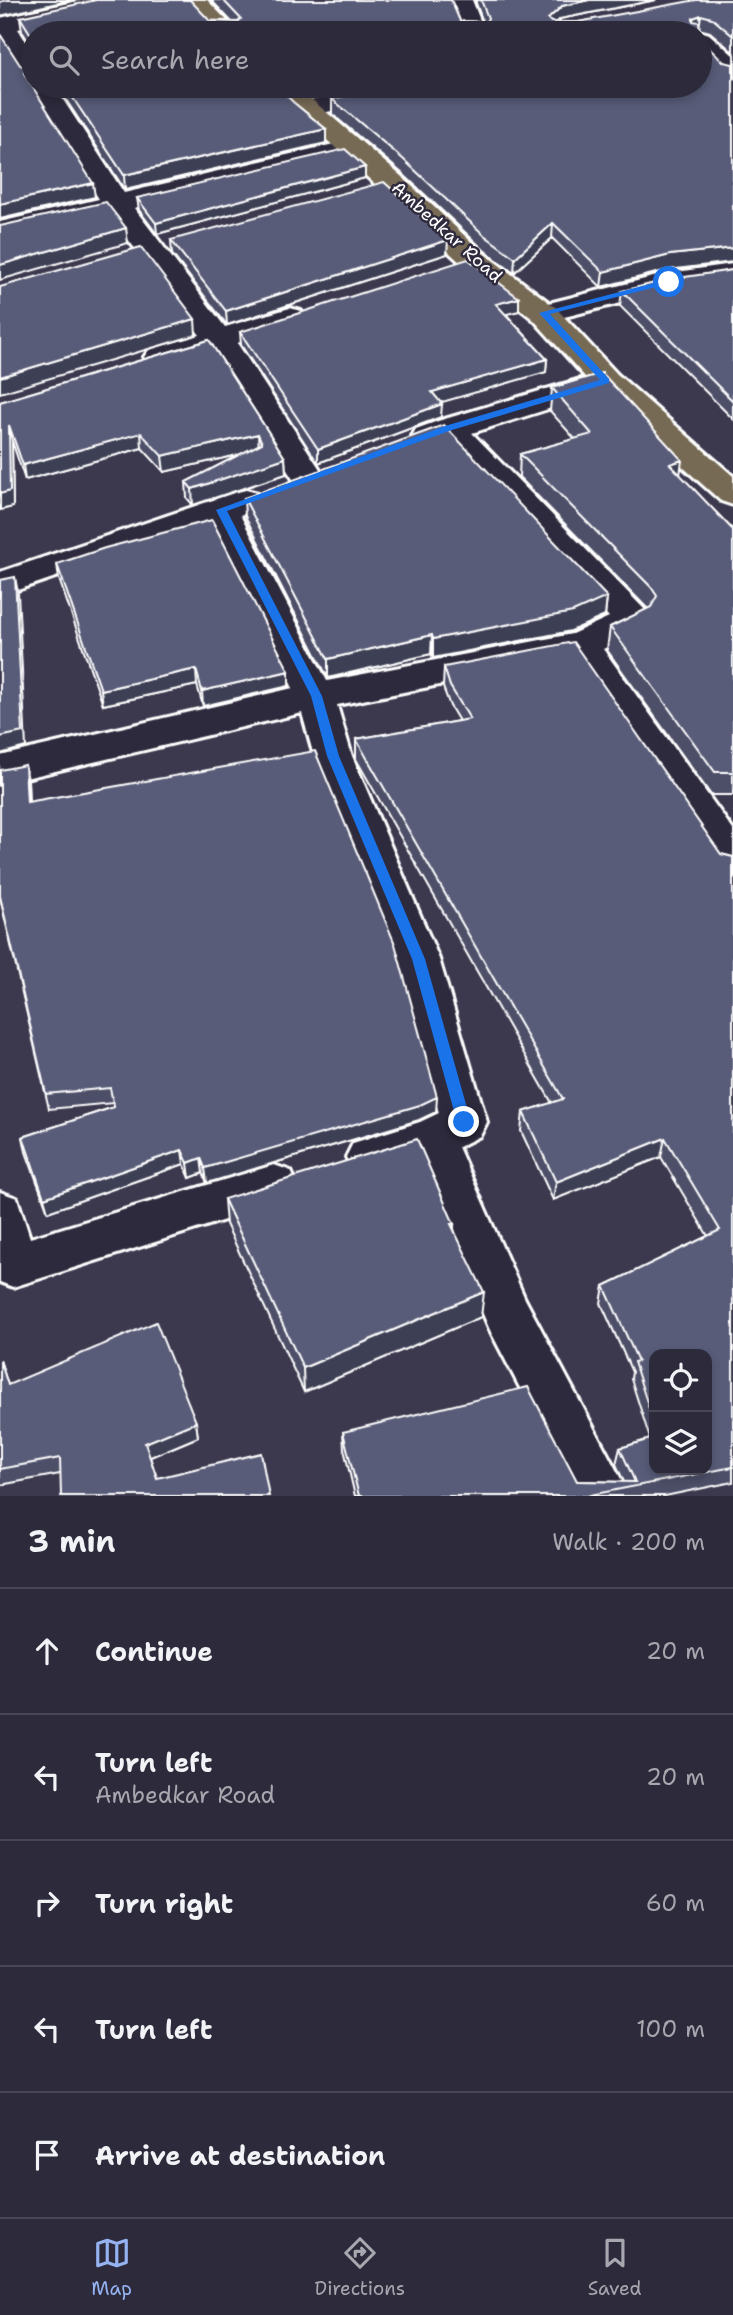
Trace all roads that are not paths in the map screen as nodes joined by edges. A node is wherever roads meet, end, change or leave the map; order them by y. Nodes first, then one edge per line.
1 (116, 0) edge
2 (193, 0) edge
3 (460, 0) edge
4 (215, 21) edge
5 (468, 21) edge
6 (1, 25) edge
7 (712, 50) edge
8 (21, 55) edge
9 (733, 69) edge
10 (49, 98) edge
11 (294, 98) edge
12 (353, 98) edge
13 (305, 109) junction
14 (351, 148) junction
15 (116, 203) junction
16 (0, 231) edge
17 (733, 273) edge
18 (312, 310) edge
19 (544, 313) junction
20 (219, 340) junction
21 (129, 367) edge
22 (606, 381) junction
23 (449, 428) junction
24 (398, 447) edge
25 (733, 494) edge
26 (221, 510) junction
27 (0, 584) edge
28 (581, 645) junction
29 (316, 696) junction
30 (0, 769) edge
31 (733, 861) edge
32 (431, 1138) junction
33 (0, 1213) edge
34 (604, 1496) edge

1 - 6 street
2 - 4 main road
3 - 5 street
6 - 8 street
7 - 9 street
10 - 15 street
11 - 13 main road, Ambedkar Road
12 - 13 street
13 - 14 main road, Ambedkar Road
14 - 15 street
14 - 19 main road, Ambedkar Road
15 - 16 street
15 - 20 street
17 - 19 street
18 - 20 street
19 - 22 main road, Ambedkar Road
20 - 21 street
20 - 26 street
22 - 23 street
22 - 25 main road, Ambedkar Road
23 - 24 street
23 - 28 street
26 - 27 street
26 - 29 street
28 - 29 street
28 - 31 street
29 - 30 street
29 - 32 street
32 - 33 street
32 - 34 street

